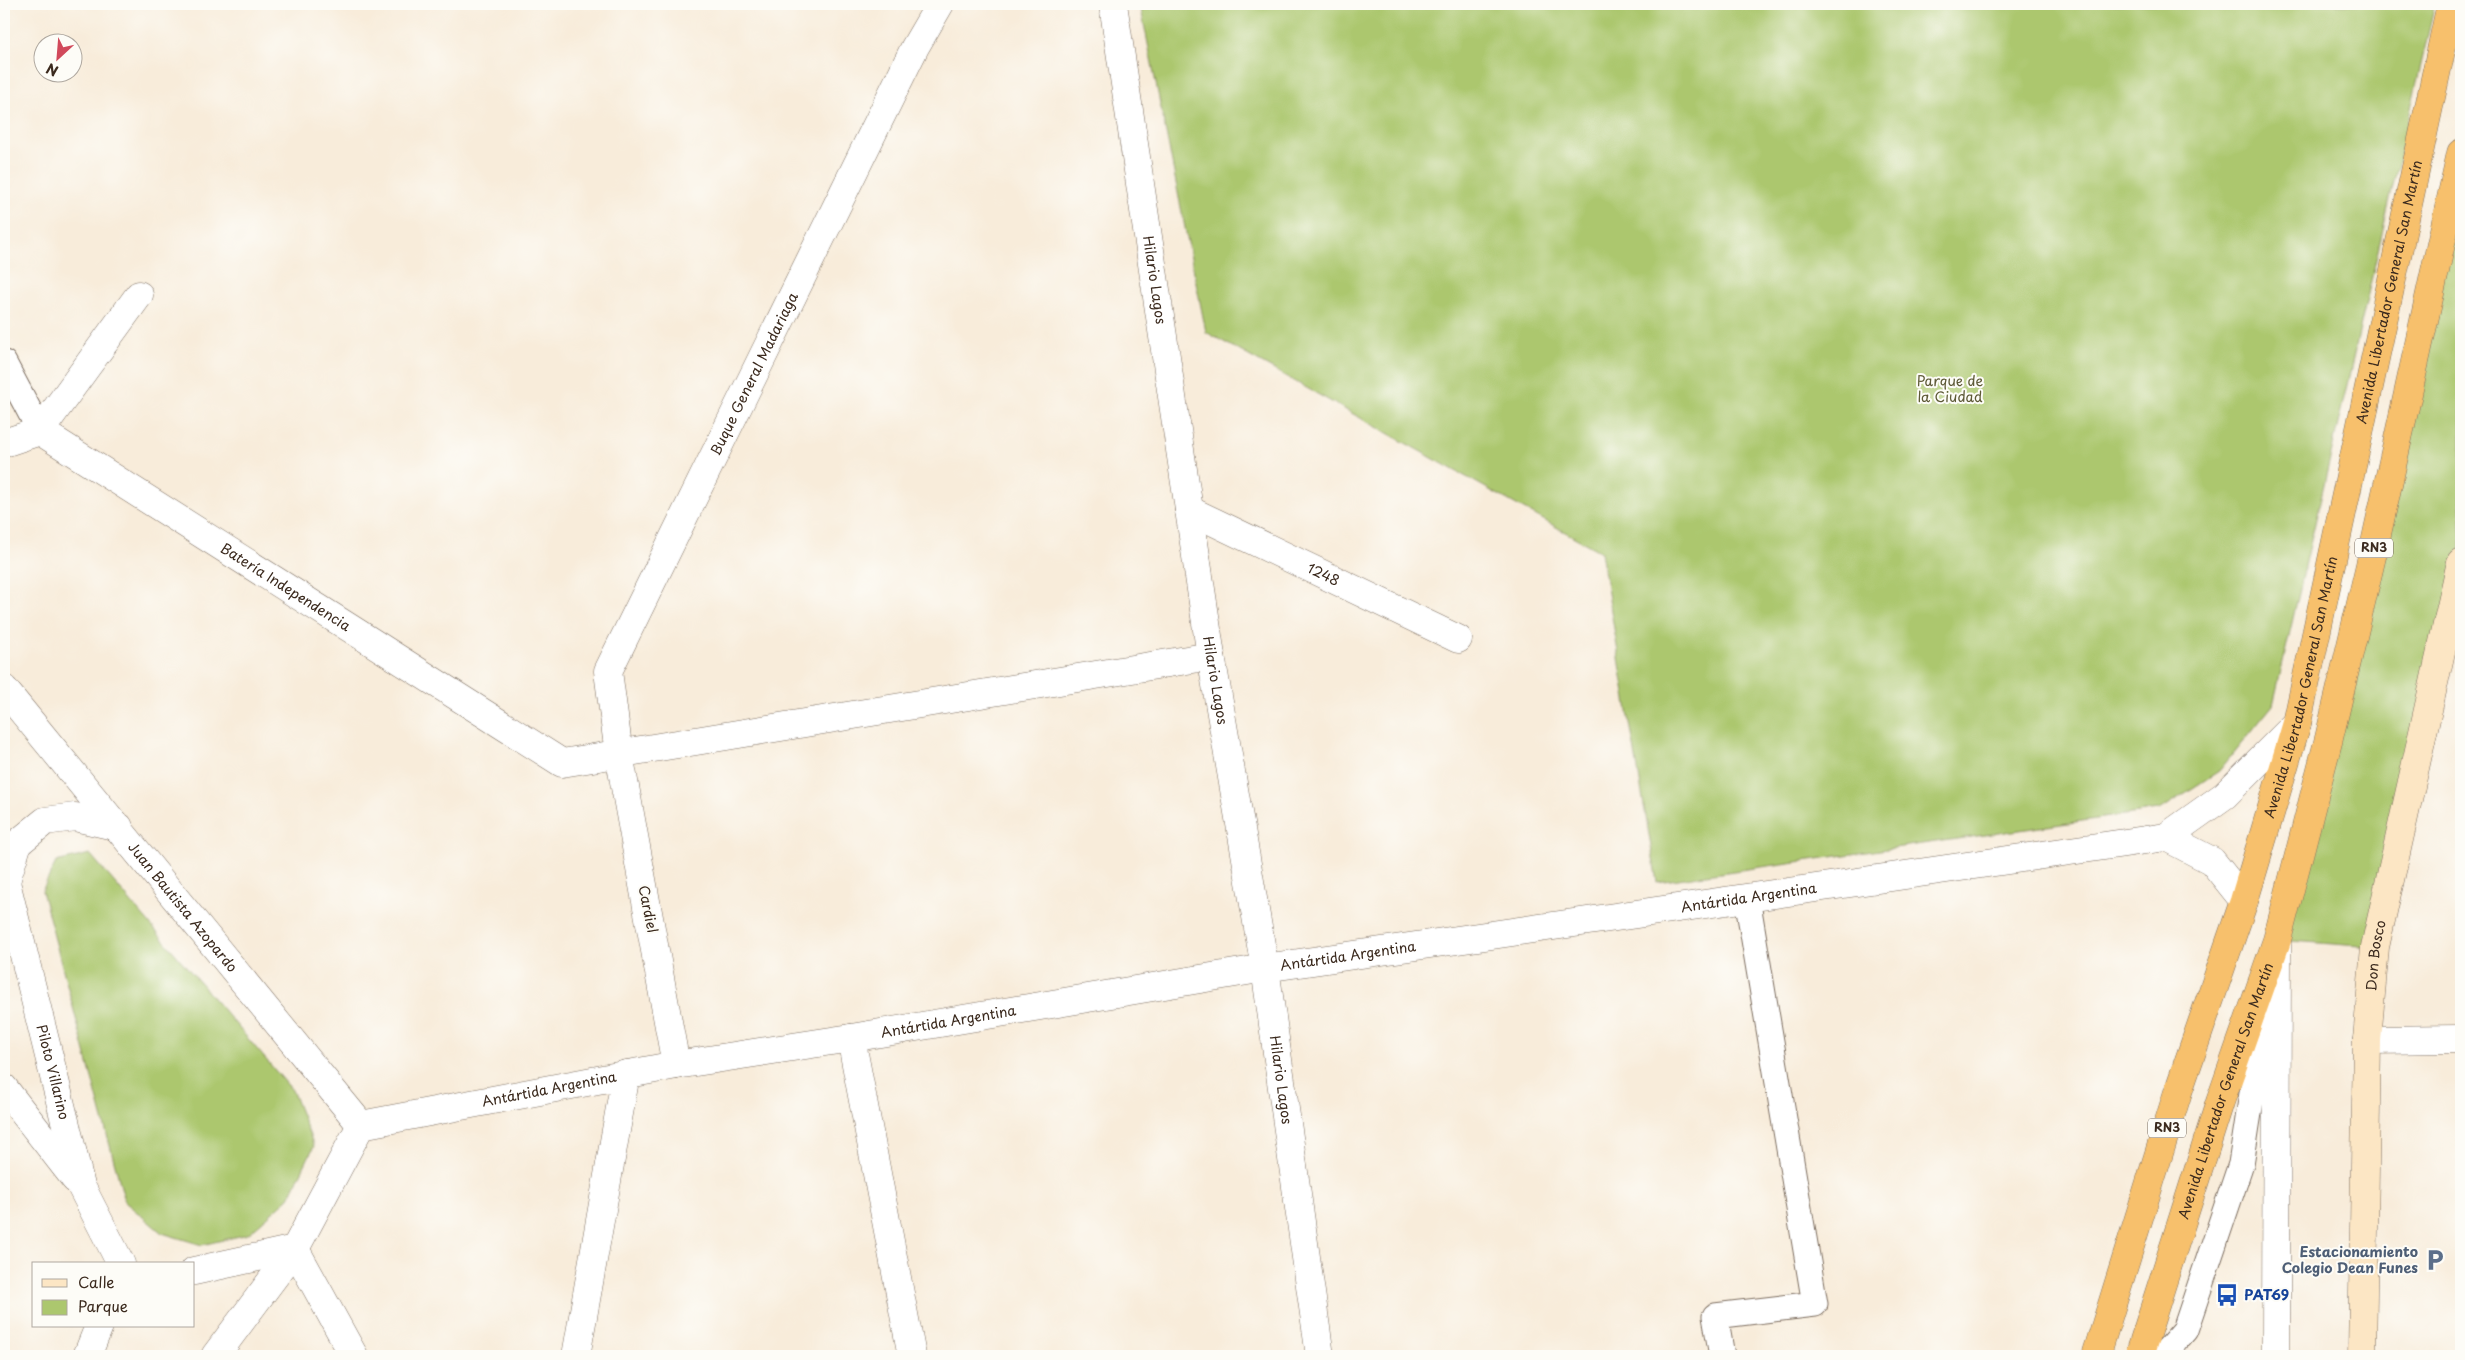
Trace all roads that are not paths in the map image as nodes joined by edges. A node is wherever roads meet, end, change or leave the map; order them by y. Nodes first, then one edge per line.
1 (940, 4) edge
2 (1113, 4) edge
3 (2451, 4) edge
4 (2461, 153) edge
5 (139, 294) dead end
6 (4, 363) edge
7 (40, 431) junction
8 (4, 443) edge
9 (1189, 510) junction
10 (2461, 562) edge
11 (1458, 639) dead end
12 (1211, 656) junction
13 (4, 689) edge
14 (2297, 724) junction
15 (618, 754) junction
16 (119, 827) junction
17 (2166, 837) junction
18 (5, 877) edge
19 (1747, 898) junction
20 (2244, 901) junction
21 (2277, 940) junction
22 (1265, 968) junction
23 (852, 1038) junction
24 (2461, 1039) edge
25 (2367, 1040) junction
26 (676, 1065) junction
27 (626, 1074) junction
28 (4, 1088) edge
29 (361, 1125) junction
30 (81, 1186) junction
31 (295, 1248) junction
32 (120, 1262) edge
33 (195, 1271) edge
34 (98, 1328) edge
35 (87, 1356) edge
36 (215, 1356) edge
37 (354, 1356) edge
38 (576, 1356) edge
39 (912, 1356) edge
40 (1320, 1356) edge
41 (1722, 1356) edge
42 (2096, 1356) edge
43 (2139, 1356) edge
44 (2162, 1356) edge
45 (2276, 1356) edge
46 (2362, 1356) edge

1 - 15 street, Buque General Madariaga
2 - 9 street, Hilario Lagos
3 - 14 highway, Avenida Libertador General San Martín / RN3
4 - 21 highway, Avenida Libertador General San Martín / RN3
5 - 7 street
6 - 7 lane
7 - 8 street
7 - 15 street, Batería Independencia
9 - 11 street, 1248
9 - 12 street, Hilario Lagos
10 - 25 main road, Don Bosco
12 - 15 street
12 - 22 street, Hilario Lagos
13 - 16 street, Juan Bautista Azopardo
14 - 17 street, Antártida Argentina
14 - 20 highway, Avenida Libertador General San Martín / RN3
15 - 26 street, Cardiel
16 - 18 street
16 - 29 street, Juan Bautista Azopardo
17 - 19 street, Antártida Argentina
17 - 20 street
18 - 30 street, Piloto Villarino
19 - 22 street, Antártida Argentina
19 - 41 lane
20 - 42 highway, Avenida Libertador General San Martín / RN3
21 - 43 highway, Avenida Libertador General San Martín / RN3
21 - 44 lane
21 - 45 street
22 - 23 street, Antártida Argentina
22 - 40 street, Hilario Lagos
23 - 26 street, Antártida Argentina
23 - 39 street
24 - 25 street
25 - 46 main road, Don Bosco
26 - 27 street, Antártida Argentina
27 - 29 street, Antártida Argentina
27 - 38 street
28 - 30 street
29 - 31 street
30 - 32 street, Piloto Villarino
31 - 33 street
31 - 36 street
31 - 37 street
34 - 35 street

